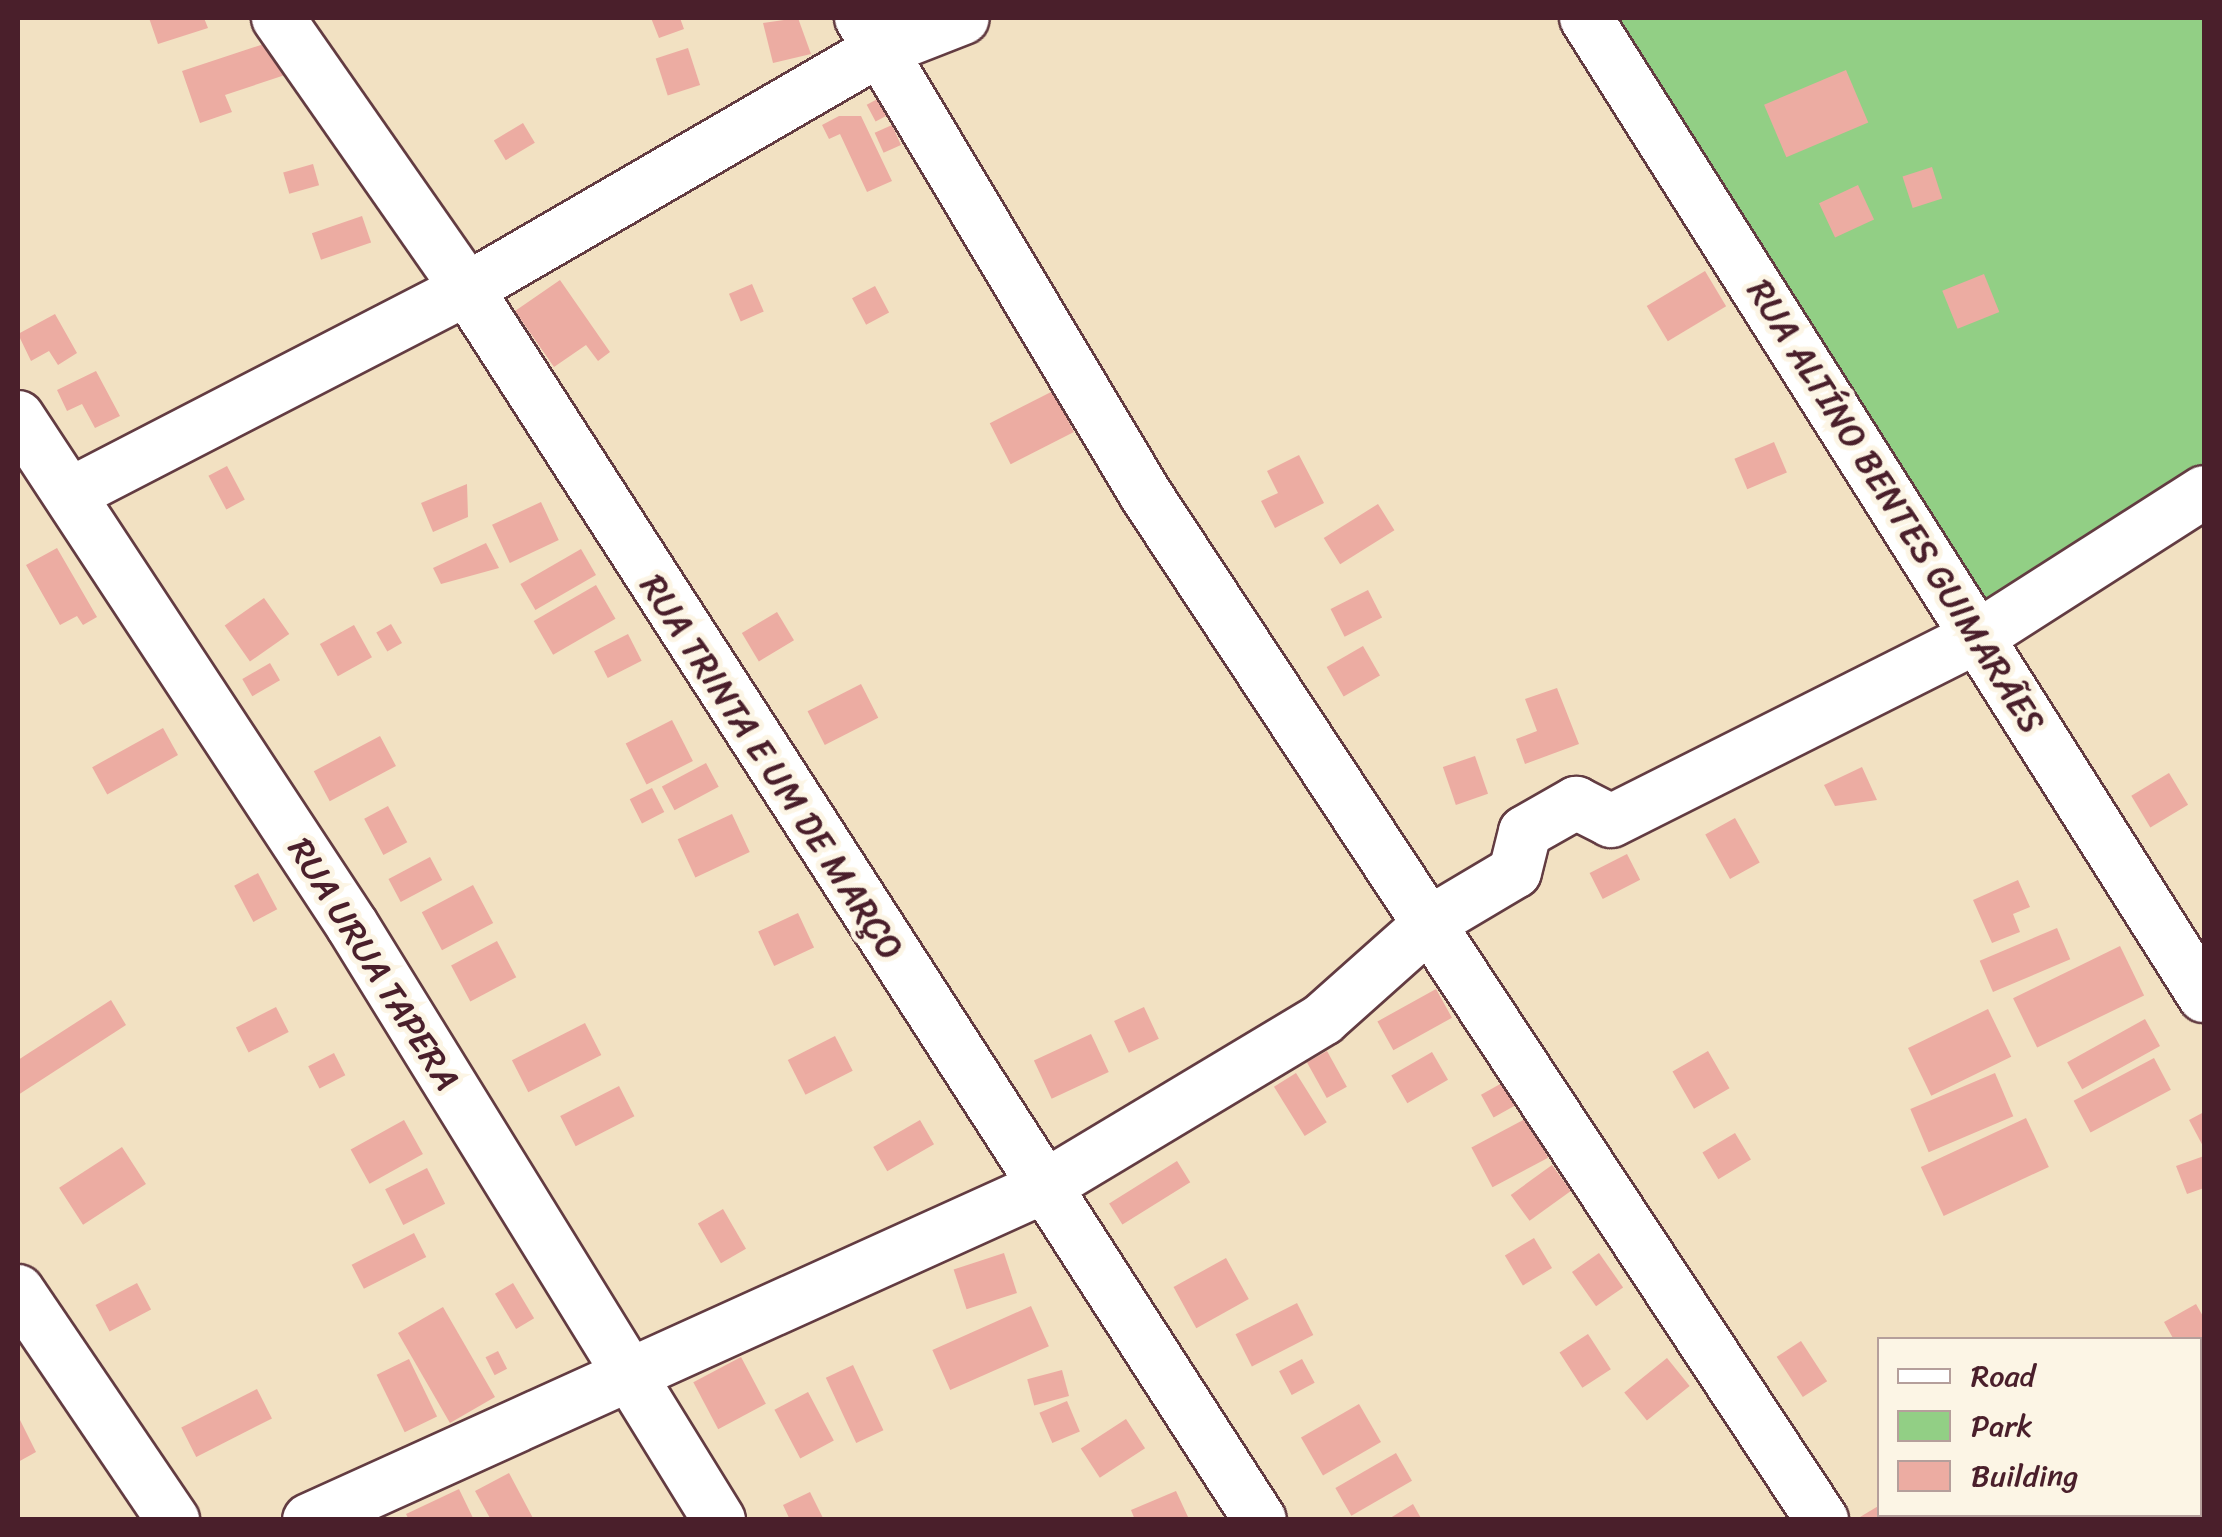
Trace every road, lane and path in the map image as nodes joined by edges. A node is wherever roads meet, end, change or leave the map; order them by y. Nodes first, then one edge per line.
1 (278, 18) edge
2 (963, 18) edge
3 (1586, 18) edge
4 (868, 34) edge
5 (467, 289) junction
6 (18, 417) edge
7 (2204, 492) edge
8 (70, 494) junction
9 (1980, 636) junction
10 (1434, 920) junction
11 (2204, 996) edge
12 (1042, 1188) junction
13 (18, 1291) edge
14 (631, 1378) junction
15 (173, 1520) edge
16 (309, 1520) edge
17 (719, 1520) edge
18 (1260, 1520) edge
19 (1822, 1520) edge

1 - 5 street, RUA TRINTA E UM DE MARÇO
2 - 4 street
3 - 9 street, RUA ALTÍNO BENTES GUIMARÃES
4 - 5 street
4 - 10 street
5 - 8 street
5 - 12 street, RUA TRINTA E UM DE MARÇO
6 - 8 street, RUA URUA TAPERA
7 - 9 street
8 - 14 street, RUA URUA TAPERA
9 - 10 street
9 - 11 street, RUA ALTÍNO BENTES GUIMARÃES
10 - 12 street
10 - 19 street
12 - 14 street
12 - 18 street, RUA TRINTA E UM DE MARÇO
13 - 15 street
14 - 16 street
14 - 17 street, RUA URUA TAPERA

